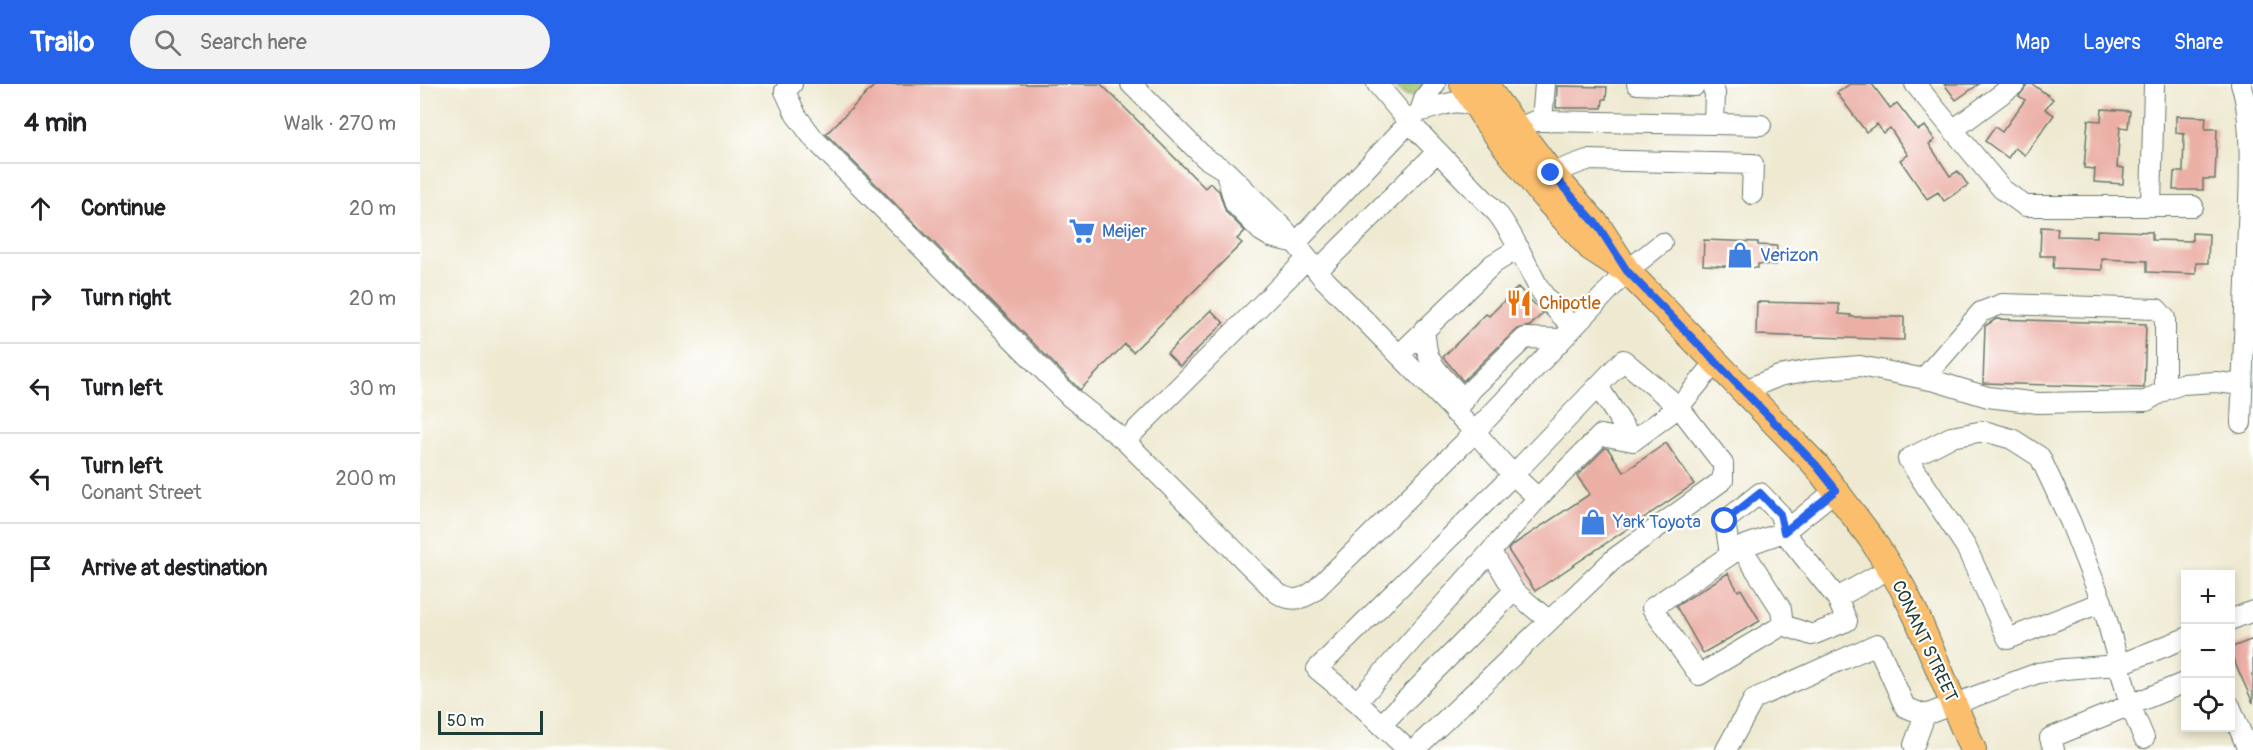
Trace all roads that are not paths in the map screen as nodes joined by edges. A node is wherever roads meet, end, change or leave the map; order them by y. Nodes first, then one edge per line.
1 (792, 84) edge
2 (1131, 84) edge
3 (1377, 84) edge
4 (1435, 84) edge
5 (1463, 84) edge
6 (1486, 84) edge
7 (1545, 84) edge
8 (1637, 84) edge
9 (1695, 84) edge
10 (1711, 84) edge
11 (1915, 84) edge
12 (2015, 84) edge
13 (2154, 84) edge
14 (2241, 84) edge
15 (1482, 115) junction
16 (1415, 116) junction
17 (1542, 121) junction
18 (1714, 124) junction
19 (1761, 126) dead end
20 (1518, 128) junction
21 (1953, 130) junction
22 (1437, 152) junction
23 (1551, 173) junction
24 (1752, 194) dead end
25 (2251, 195) edge
26 (2151, 206) junction
27 (2193, 206) dead end
28 (1662, 243) dead end
29 (1519, 248) junction
30 (1307, 258) junction
31 (1627, 271) junction
32 (1424, 329) junction
33 (1568, 333) junction
34 (1399, 355) junction
35 (1715, 363) junction
36 (1923, 379) junction
37 (2242, 385) junction
38 (1598, 386) junction
39 (2165, 390) junction
40 (1743, 391) junction
41 (1679, 406) junction
42 (1459, 407) junction
43 (2241, 423) dead end
44 (1474, 432) junction
45 (1125, 441) junction
46 (1633, 441) junction
47 (1513, 475) junction
48 (1836, 490) junction
49 (1538, 498) junction
50 (1784, 532) junction
51 (1735, 551) junction
52 (1491, 552) junction
53 (1890, 568) junction
54 (1514, 591) junction
55 (1838, 598) junction
56 (2102, 602) junction
57 (2253, 611) edge
58 (2235, 618) edge
59 (1550, 621) junction
60 (1783, 625) junction
61 (2181, 640) edge
62 (2118, 665) junction
63 (2181, 684) edge
64 (1357, 702) junction
65 (2130, 705) junction
66 (1954, 706) junction
67 (1925, 715) junction
68 (2235, 718) edge
69 (1381, 725) junction
70 (2144, 738) dead end
71 (1909, 748) edge
72 (1408, 750) edge
73 (1414, 750) edge
74 (1726, 750) edge
75 (1973, 750) edge
76 (2055, 750) edge
77 (2248, 750) edge

1 - 45 street
2 - 30 street
3 - 16 street
4 - 16 street
5 - 15 main road, CONANT STREET
6 - 20 main road, CONANT STREET
7 - 17 street
8 - 9 street
10 - 18 street
11 - 21 street
12 - 21 street
13 - 26 street
14 - 25 street
15 - 16 street
15 - 31 main road, CONANT STREET
16 - 22 street
16 - 30 street
17 - 18 street
17 - 20 street
18 - 19 street
20 - 23 main road, CONANT STREET
21 - 26 street
22 - 29 street
22 - 30 street
23 - 24 street
23 - 31 main road, CONANT STREET
25 - 37 street
26 - 27 street
28 - 31 street
29 - 32 street
29 - 33 street
30 - 34 street
30 - 45 street
31 - 33 street
31 - 35 main road, CONANT STREET
32 - 34 street
32 - 42 street
33 - 42 street
33 - 44 street
34 - 42 street
35 - 40 main road, CONANT STREET
35 - 41 street
36 - 39 street
36 - 39 street
36 - 40 street
37 - 39 street
37 - 43 street
38 - 41 street
38 - 46 street
38 - 47 street
40 - 48 main road, CONANT STREET
41 - 46 street
41 - 59 street
42 - 44 street
44 - 45 street
44 - 47 street
46 - 49 street
47 - 49 street
47 - 64 street
48 - 50 street
48 - 53 main road, CONANT STREET
49 - 52 street
50 - 51 street
50 - 51 street
50 - 55 street
51 - 60 street
51 - 60 street
52 - 54 street
52 - 64 street
53 - 55 street
53 - 66 main road, CONANT STREET
54 - 59 street
54 - 69 street
55 - 60 street
56 - 56 street
56 - 62 street
57 - 58 street
59 - 73 street
61 - 62 street
62 - 65 street
62 - 66 street
63 - 65 street
64 - 69 street
65 - 70 street
65 - 76 street
66 - 67 street
66 - 75 main road, CONANT STREET
67 - 71 street
67 - 74 street
68 - 77 street
69 - 72 street

